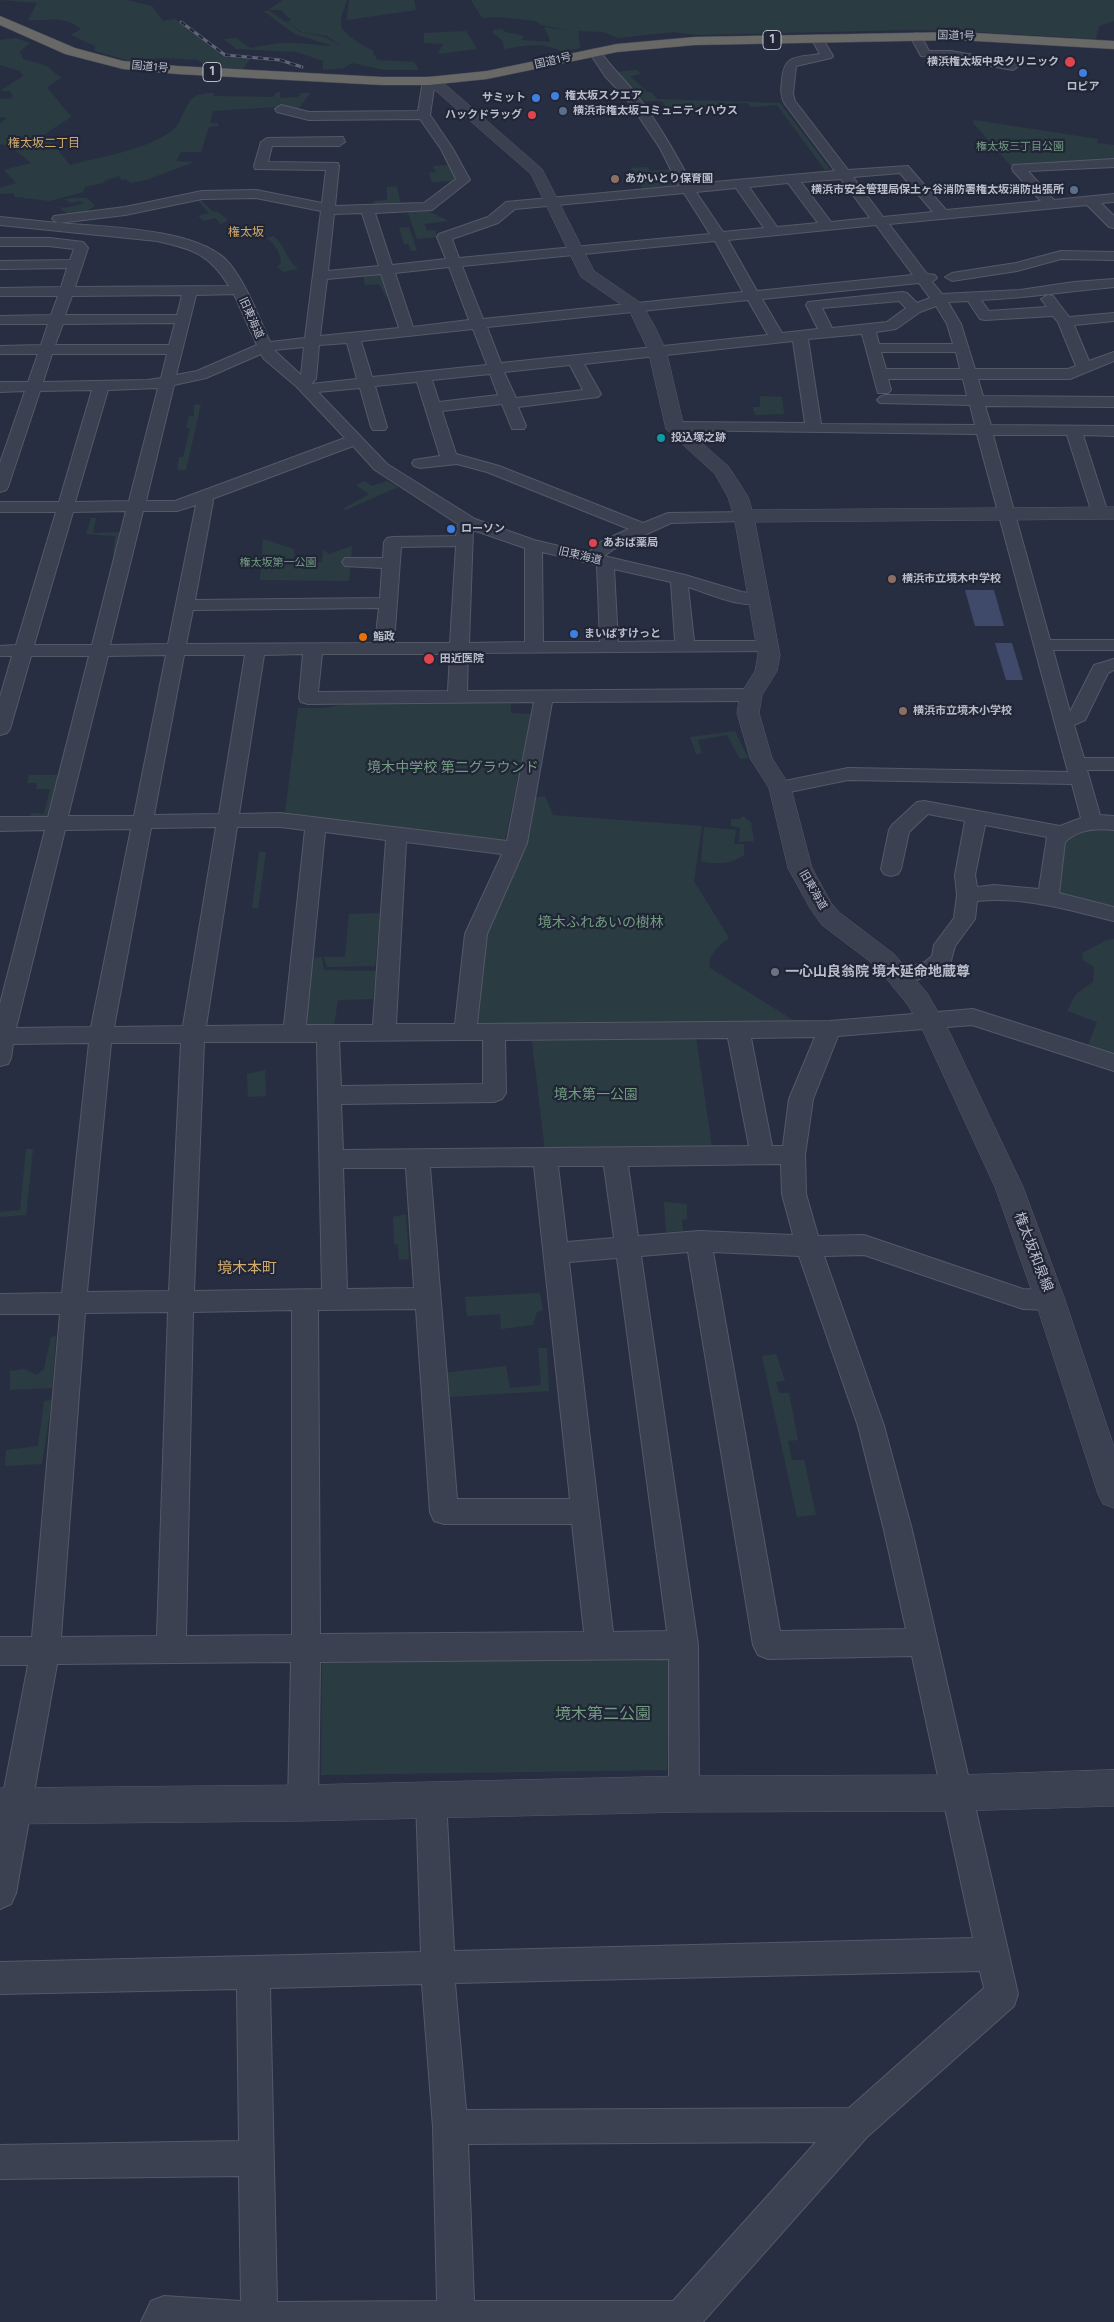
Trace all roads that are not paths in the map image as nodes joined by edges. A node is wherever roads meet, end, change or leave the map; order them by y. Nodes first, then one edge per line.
1 (0, 20) edge
2 (916, 36) junction
3 (817, 38) junction
4 (1114, 45) edge
5 (595, 52) junction
6 (1014, 66) dead end
7 (431, 81) junction
8 (280, 109) dead end
9 (424, 115) junction
10 (340, 116) junction
11 (1114, 164) edge
12 (844, 173) junction
13 (791, 178) junction
14 (260, 180) junction
15 (739, 183) junction
16 (687, 188) junction
17 (1114, 198) edge
18 (1090, 200) junction
19 (551, 201) junction
20 (1052, 204) junction
21 (427, 207) junction
22 (366, 209) junction
23 (327, 210) junction
24 (942, 214) junction
25 (0, 221) edge
26 (880, 221) junction
27 (1114, 224) edge
28 (39, 226) junction
29 (827, 226) junction
30 (60, 228) junction
31 (470, 228) junction
32 (774, 232) junction
33 (719, 237) junction
34 (0, 242) edge
35 (49, 242) junction
36 (576, 251) junction
37 (1114, 256) edge
38 (455, 262) junction
39 (76, 264) junction
40 (0, 265) edge
41 (387, 269) junction
42 (319, 276) junction
43 (952, 277) dead end
44 (926, 278) junction
45 (1114, 283) edge
46 (239, 290) junction
47 (190, 291) junction
48 (1041, 291) junction
49 (0, 292) edge
50 (67, 292) junction
51 (752, 294) junction
52 (972, 297) junction
53 (939, 300) junction
54 (635, 307) junction
55 (915, 309) junction
56 (1061, 316) junction
57 (1114, 317) edge
58 (183, 319) junction
59 (0, 320) edge
60 (58, 320) junction
61 (478, 323) junction
62 (407, 330) junction
63 (827, 333) junction
64 (870, 335) junction
65 (352, 336) junction
66 (800, 336) junction
67 (777, 338) junction
68 (312, 340) junction
69 (264, 347) junction
70 (174, 348) junction
71 (962, 348) junction
72 (47, 349) junction
73 (0, 350) edge
74 (657, 350) junction
75 (575, 360) junction
76 (1112, 362) edge
77 (496, 368) junction
78 (1077, 371) junction
79 (879, 374) junction
80 (969, 374) junction
81 (423, 376) junction
82 (166, 382) junction
83 (366, 383) junction
84 (304, 386) junction
85 (0, 387) edge
86 (33, 387) junction
87 (101, 387) junction
88 (885, 400) junction
89 (510, 401) junction
90 (977, 401) junction
91 (1081, 402) junction
92 (1114, 402) edge
93 (433, 407) junction
94 (518, 426) dead end
95 (379, 427) dead end
96 (674, 427) junction
97 (814, 428) junction
98 (890, 428) junction
99 (985, 429) junction
100 (1073, 430) junction
101 (1114, 431) edge
102 (355, 440) junction
103 (449, 459) junction
104 (420, 463) dead end
105 (0, 487) edge
106 (203, 498) junction
107 (0, 507) edge
108 (66, 507) junction
109 (134, 507) junction
110 (1107, 513) edge
111 (1007, 514) junction
112 (744, 516) junction
113 (469, 523) junction
114 (643, 530) junction
115 (464, 541) junction
116 (535, 546) junction
117 (599, 560) junction
118 (351, 562) dead end
119 (392, 563) junction
120 (679, 579) junction
121 (758, 599) junction
122 (388, 603) junction
123 (186, 604) junction
124 (1114, 644) edge
125 (1042, 645) junction
126 (768, 646) junction
127 (609, 647) junction
128 (685, 647) junction
129 (459, 648) junction
130 (534, 648) junction
131 (313, 649) junction
132 (384, 649) junction
133 (0, 651) edge
134 (24, 651) junction
135 (99, 651) junction
136 (176, 651) junction
137 (255, 651) junction
138 (1114, 664) edge
139 (751, 695) junction
140 (457, 696) junction
141 (544, 696) junction
142 (1064, 724) junction
143 (0, 729) edge
144 (1114, 764) edge
145 (1078, 771) junction
146 (780, 788) junction
147 (976, 817) junction
148 (1092, 821) junction
149 (226, 822) junction
150 (56, 823) junction
151 (141, 823) junction
152 (1114, 823) edge
153 (0, 824) edge
154 (316, 825) junction
155 (396, 834) junction
156 (1062, 834) junction
157 (514, 848) junction
158 (891, 869) dead end
159 (967, 895) junction
160 (1048, 897) junction
161 (1114, 914) edge
162 (901, 977) junction
163 (929, 1020) junction
164 (830, 1029) junction
165 (738, 1030) junction
166 (294, 1033) junction
167 (328, 1033) junction
168 (384, 1033) junction
169 (465, 1033) junction
170 (494, 1033) junction
171 (101, 1035) junction
172 (193, 1035) junction
173 (1, 1043) edge
174 (1114, 1063) edge
175 (330, 1095) junction
176 (762, 1155) junction
177 (793, 1155) junction
178 (615, 1156) junction
179 (544, 1157) junction
180 (417, 1158) junction
181 (331, 1159) junction
182 (699, 1241) junction
183 (808, 1246) junction
184 (628, 1247) junction
185 (555, 1253) junction
186 (428, 1298) junction
187 (336, 1299) junction
188 (305, 1300) junction
189 (1050, 1300) junction
190 (181, 1302) junction
191 (0, 1304) edge
192 (73, 1304) junction
193 (1114, 1494) edge
194 (585, 1511) junction
195 (924, 1642) junction
196 (600, 1645) junction
197 (684, 1645) junction
198 (306, 1648) junction
199 (171, 1650) junction
200 (0, 1651) edge
201 (46, 1651) junction
202 (1114, 1788) edge
203 (958, 1792) junction
204 (684, 1794) junction
205 (431, 1799) junction
206 (303, 1803) junction
207 (9, 1805) edge
208 (0, 1893) edge
209 (994, 1954) junction
210 (438, 1967) junction
211 (253, 1971) junction
212 (0, 1978) edge
213 (855, 2124) junction
214 (450, 2127) junction
215 (256, 2158) junction
216 (0, 2162) edge
217 (456, 2319) junction
218 (259, 2320) junction
219 (682, 2321) edge
220 (159, 2322) edge

1 - 7 highway, 国道1号 / 1
2 - 3 highway, 国道1号 / 1
2 - 4 highway, 国道1号 / 1
2 - 6 street
3 - 5 highway, 国道1号 / 1
3 - 12 street
5 - 7 highway, 国道1号 / 1
5 - 16 street
7 - 9 street
7 - 19 street
8 - 10 street
9 - 10 street
9 - 21 street
10 - 14 street
11 - 20 street
12 - 13 street
12 - 24 street
12 - 26 street
13 - 15 street
13 - 29 street
14 - 23 street
14 - 23 street
14 - 28 street
15 - 16 street
15 - 32 street
16 - 19 street
16 - 33 street
17 - 18 street
18 - 20 street
18 - 27 street
19 - 31 street
19 - 36 street
20 - 24 street
21 - 22 street
21 - 31 street
22 - 23 street
22 - 41 street
23 - 42 street
24 - 26 street
25 - 28 street, 旧東海道
26 - 29 street
26 - 44 street
28 - 30 street, 旧東海道
29 - 32 street
30 - 35 street
30 - 46 street, 旧東海道
31 - 38 street
32 - 33 street
33 - 36 street
33 - 51 street
34 - 35 street
35 - 39 street
36 - 38 street
36 - 54 street
37 - 43 street
38 - 41 street
38 - 61 street
39 - 40 street
39 - 50 street
41 - 42 street
41 - 62 street
42 - 68 street
44 - 51 street
44 - 53 street
45 - 48 street
46 - 47 street
46 - 69 street, 旧東海道
47 - 50 street
47 - 58 street
48 - 52 street
48 - 56 street
49 - 50 street
50 - 60 street
51 - 54 street
51 - 67 street
52 - 53 street
52 - 56 street
53 - 55 street
53 - 71 street
54 - 61 street
54 - 74 street
55 - 63 street
55 - 64 street
56 - 57 street
56 - 78 street
58 - 60 street
58 - 70 street
59 - 60 street
60 - 72 street
61 - 62 street
61 - 77 street
62 - 65 street
63 - 64 street
63 - 66 street
64 - 71 street
64 - 79 street
65 - 68 street
65 - 83 street
66 - 67 street
66 - 97 street
67 - 74 street
68 - 69 street
68 - 84 street
69 - 82 street
69 - 84 street, 旧東海道
70 - 72 street
70 - 82 street
71 - 80 street
72 - 73 street
72 - 86 street
74 - 75 street
74 - 96 street
75 - 77 street
75 - 89 street
76 - 78 street
77 - 81 street
77 - 89 street
78 - 80 street
78 - 91 street
79 - 80 street
79 - 88 street
80 - 90 street
81 - 83 street
81 - 93 street
82 - 87 street
82 - 109 street
83 - 84 street
83 - 95 street
84 - 102 street, 旧東海道
85 - 86 street
86 - 87 street
86 - 105 street
87 - 108 street
88 - 90 street
88 - 98 street
89 - 93 street
89 - 94 street
90 - 91 street
90 - 99 street
91 - 92 street
93 - 103 street
96 - 97 street
96 - 112 street
97 - 98 street
98 - 99 street
99 - 100 street
99 - 111 street
100 - 101 street
100 - 110 street
102 - 106 street
102 - 113 street, 旧東海道
103 - 104 street
103 - 114 street
106 - 109 street
106 - 123 street
107 - 108 street
108 - 109 street
108 - 134 street
109 - 135 street
110 - 111 street
111 - 112 street
111 - 125 street
112 - 114 street
112 - 121 street
113 - 115 street
113 - 116 street, 旧東海道
114 - 117 street
115 - 119 street
115 - 129 street
116 - 117 street, 旧東海道
116 - 130 street
117 - 120 street, 旧東海道
117 - 127 street
118 - 119 street
119 - 122 street
120 - 121 street, 旧東海道
120 - 128 street
121 - 126 street, 旧東海道
122 - 123 street
122 - 132 street
123 - 136 street
124 - 125 street
125 - 142 street
126 - 128 street
126 - 139 street, 旧東海道
127 - 128 street
127 - 130 street
129 - 130 street
129 - 132 street
129 - 140 street
131 - 132 street
131 - 137 street
131 - 140 street
133 - 134 street
134 - 135 street
134 - 143 street
135 - 136 street
135 - 150 street
136 - 137 street
136 - 151 street
137 - 149 street
138 - 142 street
139 - 141 street
139 - 146 street, 旧東海道
140 - 141 street
141 - 157 street
142 - 145 street
144 - 145 street
145 - 146 street
145 - 148 street
146 - 162 street, 旧東海道
147 - 156 street
147 - 158 street
147 - 159 street
148 - 152 street
148 - 156 street
149 - 151 street
149 - 154 street
149 - 172 street
150 - 151 street
150 - 153 street
150 - 173 street
151 - 171 street
154 - 155 street
154 - 166 street
155 - 157 street
155 - 168 street
156 - 160 street
157 - 169 street
159 - 160 street
159 - 162 street
160 - 161 street
162 - 163 street, 旧東海道
163 - 164 street
163 - 174 street
163 - 189 street, 権太坂和泉線
164 - 165 street
164 - 177 street
165 - 170 street
165 - 176 street
166 - 167 street
166 - 172 street
167 - 168 street
167 - 175 street
168 - 169 street
169 - 170 street
170 - 175 street
171 - 172 street
171 - 173 street
171 - 192 street
172 - 190 street
175 - 181 street
176 - 177 street
176 - 178 street
177 - 183 street
178 - 179 street
178 - 184 street
179 - 180 street
179 - 185 street
180 - 181 street
180 - 186 street
181 - 187 street
182 - 183 street
182 - 184 street
182 - 195 street
183 - 189 street
183 - 195 street
184 - 185 street
184 - 197 street
185 - 194 street
186 - 187 street
186 - 194 street
187 - 188 street
188 - 190 street
188 - 198 street
189 - 193 street, 権太坂和泉線
190 - 192 street
190 - 199 street
191 - 192 street
192 - 201 street
194 - 196 street
195 - 203 street
196 - 197 street
196 - 198 street
197 - 204 street
198 - 199 street
198 - 206 street
199 - 201 street
200 - 201 street
201 - 207 street
202 - 203 street
203 - 204 street
203 - 209 street
204 - 205 street
205 - 206 street
205 - 210 street
206 - 207 street
207 - 208 street
209 - 210 street
209 - 213 street
210 - 211 street
210 - 214 street
211 - 212 street
211 - 215 street
213 - 214 street
213 - 219 street
214 - 217 street
215 - 216 street
215 - 218 street
217 - 218 street
217 - 219 street
218 - 220 street

